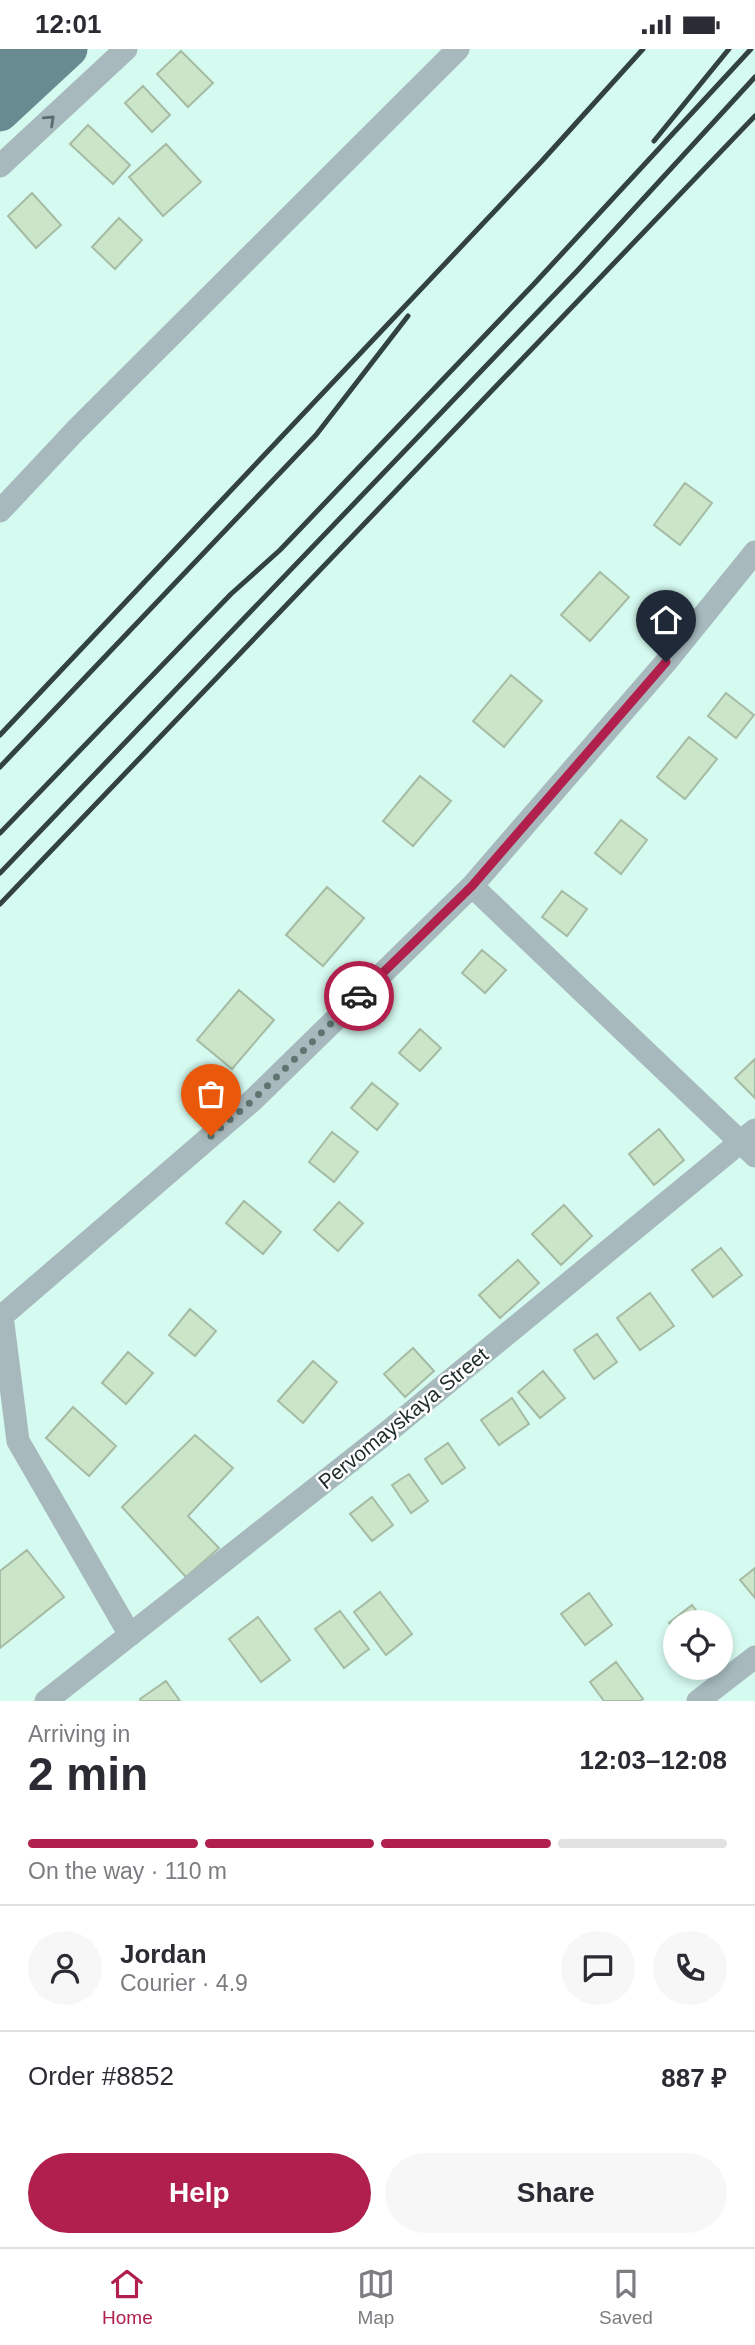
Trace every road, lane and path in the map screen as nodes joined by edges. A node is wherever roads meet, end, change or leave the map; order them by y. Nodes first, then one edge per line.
1 (24, 49) edge
2 (69, 49) edge
3 (127, 49) edge
4 (458, 49) edge
5 (0, 73) edge
6 (0, 113) edge
7 (0, 166) edge
8 (0, 511) edge
9 (755, 552) edge
10 (472, 886) junction
11 (666, 1084) dead end
12 (750, 1142) edge
13 (130, 1635) junction
14 (755, 1657) edge
15 (46, 1701) edge
16 (698, 1701) edge

1 - 5 main road
2 - 6 main road
7 -> 3 street
4 - 8 street
9 - 10 street
10 - 12 street
10 - 13 street
11 - 12 street
12 - 13 street, Pervomayskaya Street
13 - 15 street, Pervomayskaya Street
14 - 16 street

